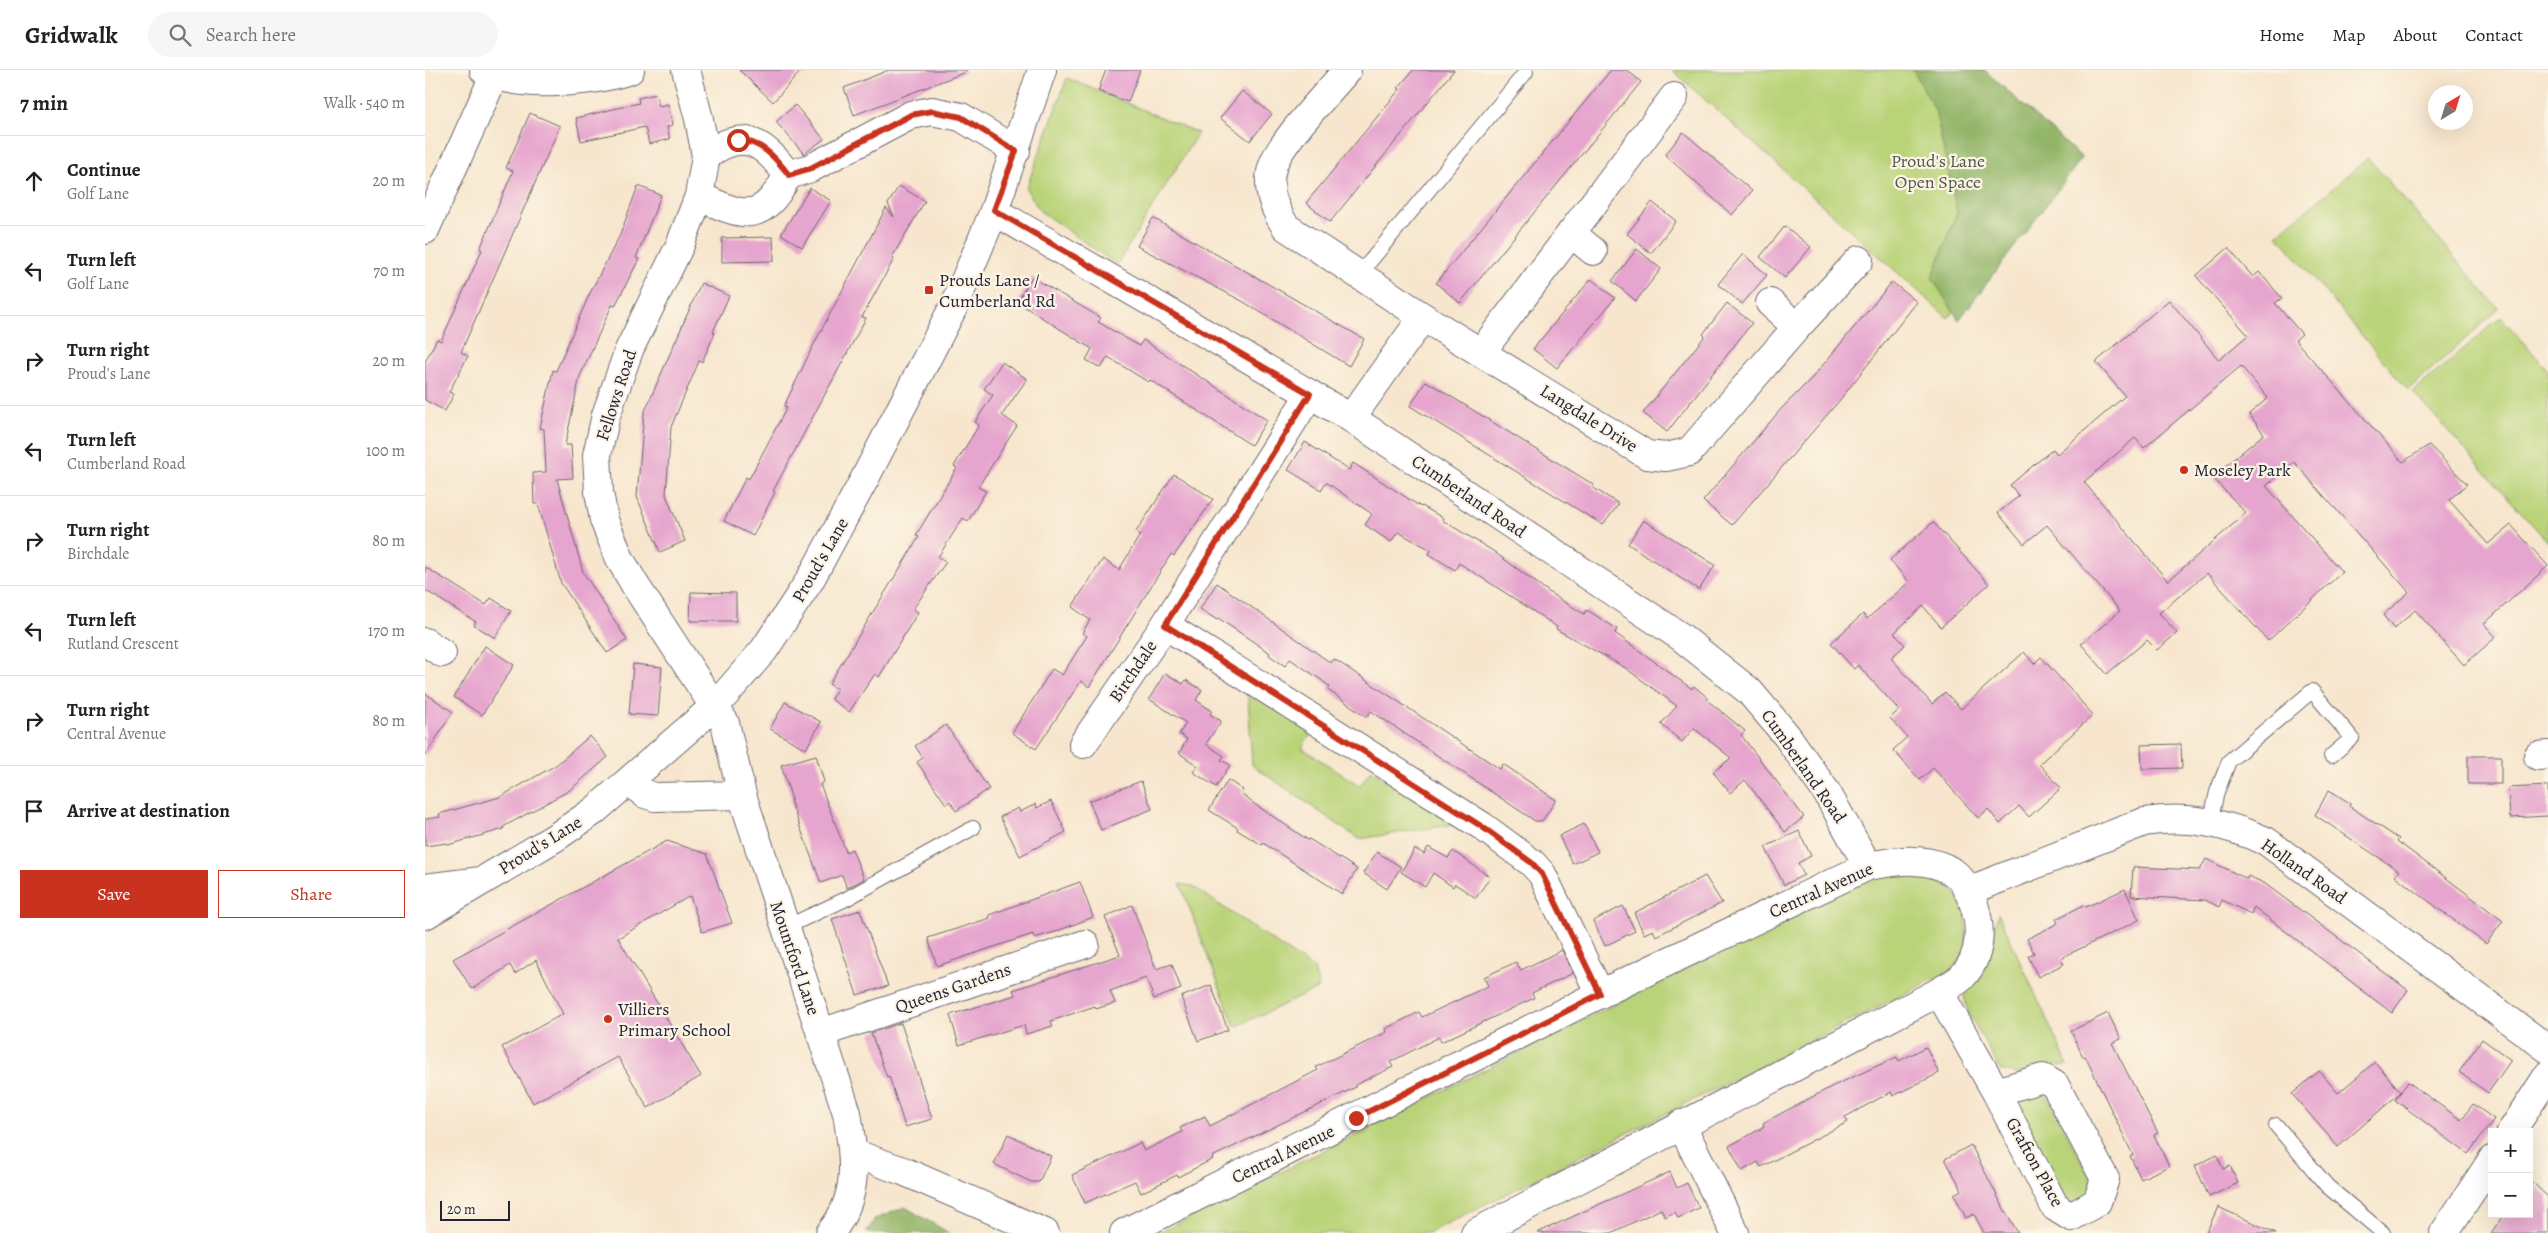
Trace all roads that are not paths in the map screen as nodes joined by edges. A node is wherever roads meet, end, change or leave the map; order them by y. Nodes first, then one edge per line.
1 (630, 70) edge
2 (686, 70) edge
3 (1042, 70) edge
4 (1347, 70) edge
5 (1526, 72) dead end
6 (489, 73) edge
7 (1674, 97) dead end
8 (1016, 151) junction
9 (706, 156) junction
10 (789, 175) junction
11 (699, 196) junction
12 (994, 210) junction
13 (425, 230) edge
14 (1571, 233) junction
15 (1593, 251) dead end
16 (1859, 260) dead end
17 (1358, 276) junction
18 (1770, 303) dead end
19 (1423, 317) junction
20 (1797, 327) junction
21 (1482, 352) junction
22 (1310, 394) junction
23 (1351, 418) junction
24 (1165, 625) junction
25 (716, 706) junction
26 (1083, 744) dead end
27 (2331, 756) dead end
28 (629, 782) junction
29 (742, 795) junction
30 (2210, 822) junction
31 (973, 828) dead end
32 (1868, 866) junction
33 (481, 881) junction
34 (425, 888) edge
35 (1969, 891) junction
36 (425, 915) edge
37 (784, 928) junction
38 (1085, 944) dead end
39 (1939, 992) junction
40 (1600, 994) junction
41 (821, 1033) junction
42 (2548, 1049) edge
43 (2548, 1075) edge
44 (1996, 1092) junction
45 (1681, 1124) junction
46 (2276, 1125) dead end
47 (2514, 1128) edge
48 (853, 1153) junction
49 (2488, 1166) edge
50 (830, 1233) edge
51 (1045, 1233) edge
52 (1124, 1233) edge
53 (1475, 1233) edge
54 (1735, 1233) edge
55 (2383, 1233) edge
56 (2443, 1233) edge

1 - 6 street
2 - 9 street, Fellows Road
3 - 8 street, Proud's Lane
4 - 17 street, Langdale Drive
5 - 17 lane
6 - 13 street
7 - 14 street
8 - 10 street
8 - 12 street, Proud's Lane
9 - 10 street
9 - 11 street, Fellows Road
10 - 11 street
11 - 25 street, Fellows Road
12 - 22 street, Cumberland Road
12 - 25 street, Proud's Lane
14 - 15 street
14 - 21 street
16 - 20 street, Langdale Drive
17 - 19 street, Langdale Drive
18 - 20 street
19 - 21 street, Langdale Drive
19 - 23 street
20 - 21 street, Langdale Drive
22 - 23 street, Cumberland Road
22 - 24 street, Birchdale
23 - 32 street, Cumberland Road
24 - 26 street, Birchdale
24 - 40 street
25 - 28 street, Proud's Lane
25 - 29 street, Fellows Road
27 - 30 lane
28 - 29 street
28 - 33 street, Proud's Lane
29 - 37 street, Mountford Lane
30 - 35 street, Holland Road
30 - 42 street, Holland Road
31 - 37 lane
32 - 35 street, Central Avenue
32 - 40 street, Central Avenue
33 - 34 street
33 - 36 street, Proud's Lane
35 - 39 street, Central Avenue
37 - 41 street, Mountford Lane
38 - 41 street, Queens Gardens
39 - 44 street, Grafton Place
39 - 45 street, Central Avenue
40 - 52 street, Central Avenue
41 - 48 street, Mountford Lane
43 - 47 street
44 - 44 street, Grafton Place
45 - 53 street, Central Avenue
45 - 54 street
46 - 55 lane
48 - 50 street, Mountford Lane
48 - 51 street
49 - 56 street

